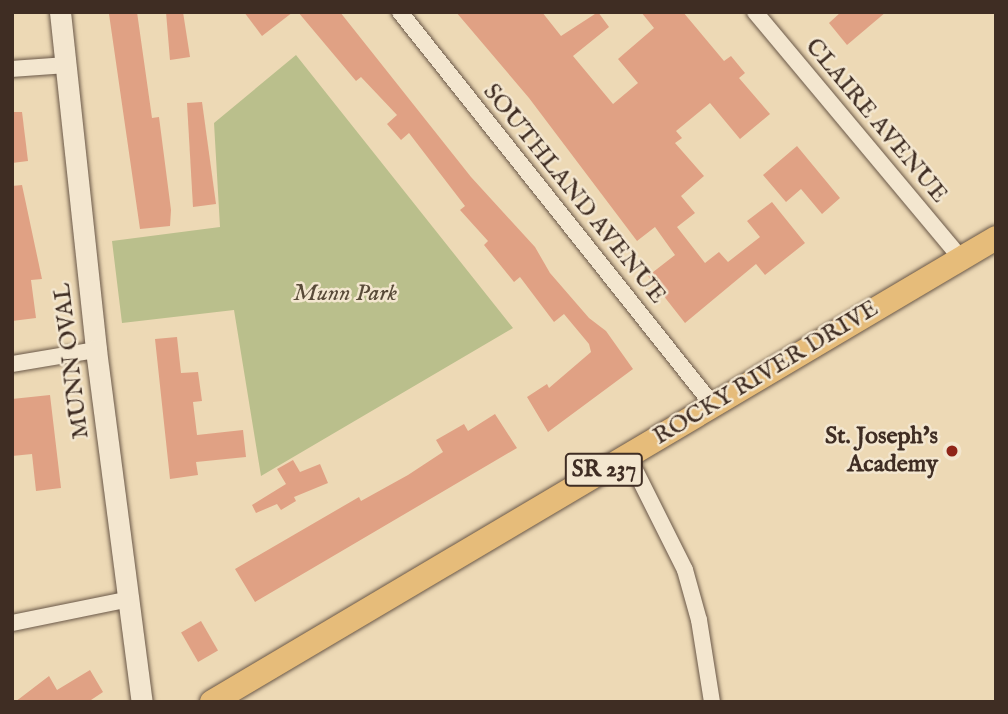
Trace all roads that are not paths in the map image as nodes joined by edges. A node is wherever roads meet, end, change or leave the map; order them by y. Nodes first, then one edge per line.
1 (60, 12) edge
2 (400, 12) edge
3 (755, 12) edge
4 (66, 65) junction
5 (12, 69) edge
6 (996, 238) edge
7 (961, 258) junction
8 (96, 350) junction
9 (12, 364) edge
10 (712, 404) junction
11 (628, 456) junction
12 (130, 599) junction
13 (12, 623) edge
14 (142, 702) edge
15 (212, 702) edge
16 (712, 702) edge

1 - 4 street, MUNN OVAL
2 - 10 street, SOUTHLAND AVENUE
3 - 7 street, CLAIRE AVENUE
4 - 5 street
4 - 8 street, MUNN OVAL
6 - 7 main road, ROCKY RIVER DRIVE / SR 237
7 - 10 main road, ROCKY RIVER DRIVE / SR 237
8 - 9 street
8 - 12 street, MUNN OVAL
10 - 11 main road, ROCKY RIVER DRIVE / SR 237
11 - 15 main road, ROCKY RIVER DRIVE / SR 237
11 - 16 street
12 - 13 street
12 - 14 street, MUNN OVAL

